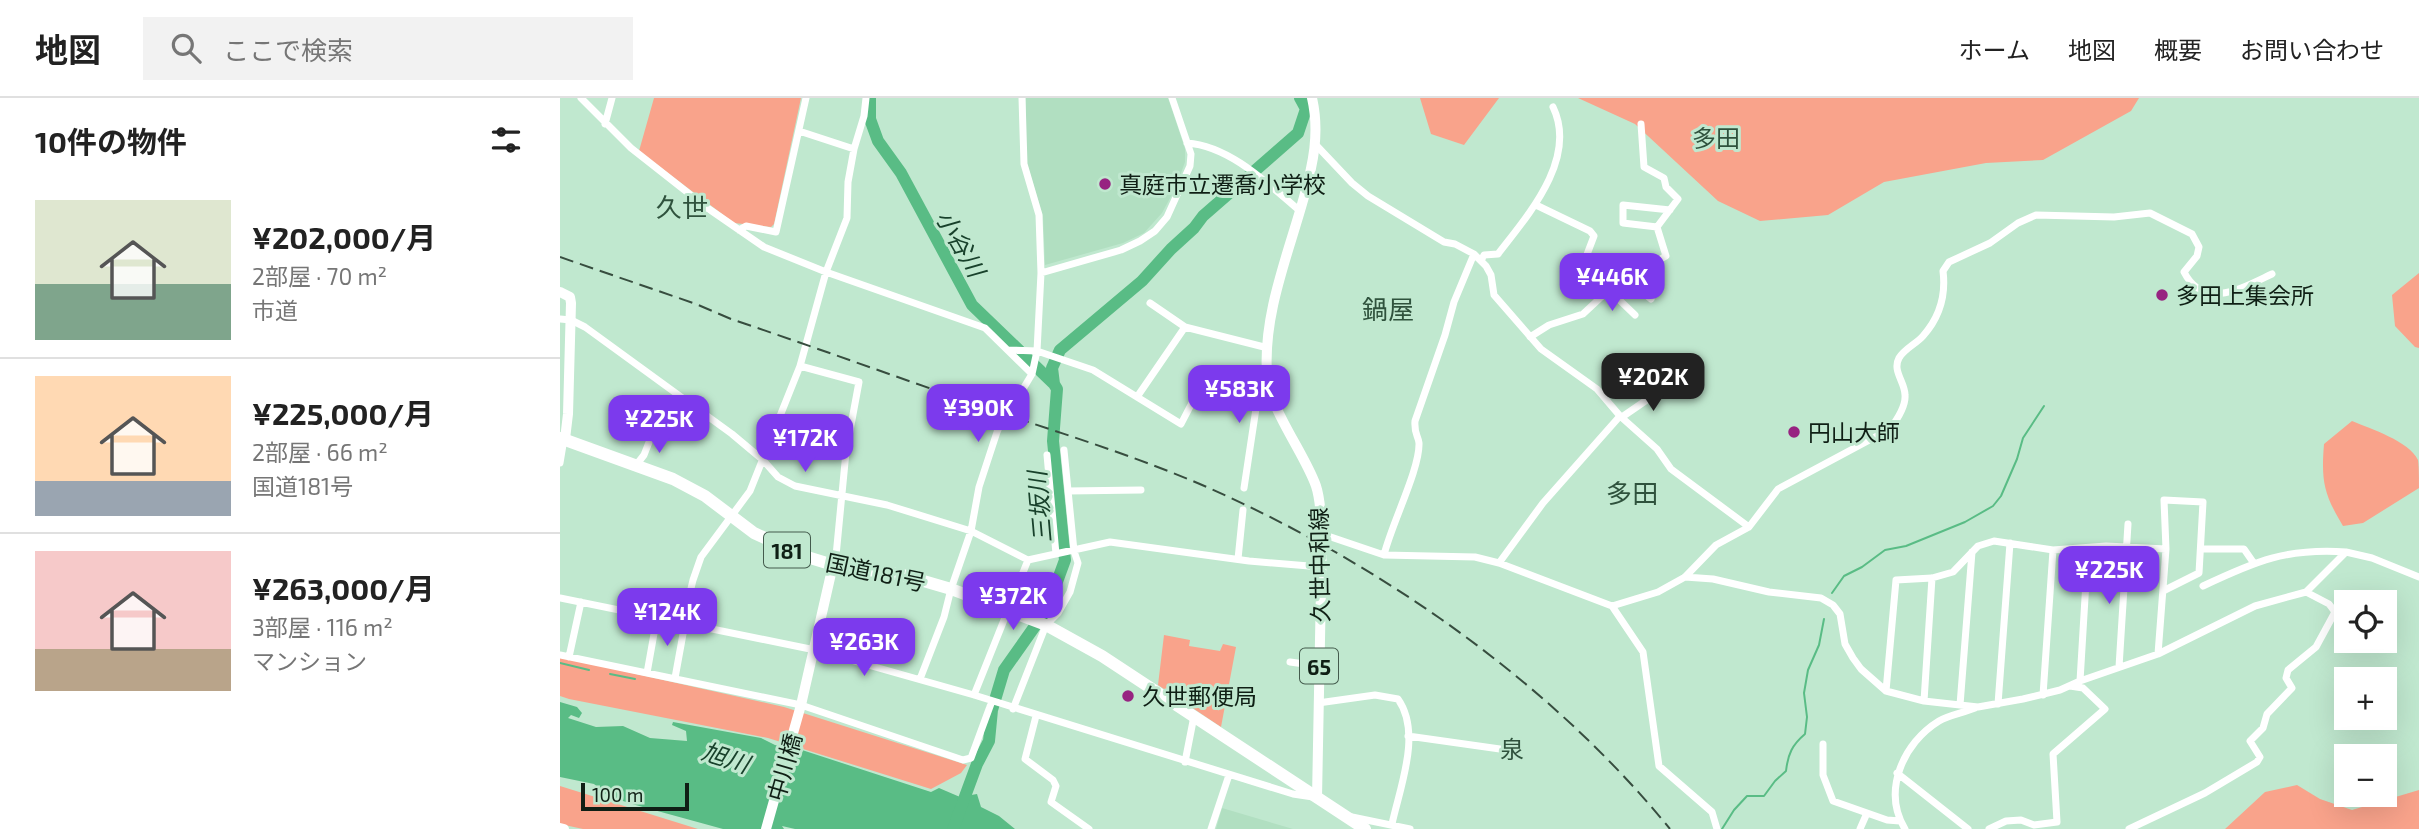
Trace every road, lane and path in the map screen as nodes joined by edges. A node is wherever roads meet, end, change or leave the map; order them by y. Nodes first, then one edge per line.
1 (581, 98) edge
2 (612, 98) edge
3 (806, 98) edge
4 (866, 98) edge
5 (1022, 98) edge
6 (1172, 98) edge
7 (1312, 98) edge
8 (1553, 107) dead end
9 (605, 124) junction
10 (1641, 124) dead end
11 (799, 131) junction
12 (1187, 143) junction
13 (1316, 145) junction
14 (854, 149) junction
15 (1536, 205) junction
16 (1670, 209) junction
17 (1300, 211) junction
18 (1657, 226) junction
19 (739, 230) junction
20 (1474, 254) junction
21 (1481, 261) junction
22 (826, 272) junction
23 (1041, 273) junction
24 (2272, 274) dead end
25 (1627, 279) junction
26 (1611, 288) junction
27 (560, 292) edge
28 (1651, 299) dead end
29 (1150, 303) dead end
30 (1634, 315) dead end
31 (560, 318) edge
32 (571, 320) junction
33 (1185, 327) junction
34 (1530, 337) junction
35 (1268, 348) junction
36 (1008, 350) junction
37 (1037, 351) junction
38 (800, 366) junction
39 (1032, 374) junction
40 (1266, 376) junction
41 (1667, 386) dead end
42 (1137, 397) junction
43 (1195, 397) dead end
44 (1621, 416) junction
45 (653, 432) dead end
46 (562, 439) edge
47 (1064, 450) dead end
48 (1047, 454) dead end
49 (763, 460) junction
50 (560, 463) edge
51 (637, 464) junction
52 (1244, 488) dead end
53 (1140, 490) dead end
54 (1068, 491) junction
55 (841, 497) junction
56 (1243, 510) dead end
57 (732, 517) junction
58 (2128, 524) dead end
59 (1749, 527) junction
60 (971, 531) junction
61 (1322, 534) junction
62 (2010, 543) junction
63 (2127, 547) junction
64 (2088, 548) junction
65 (2166, 549) junction
66 (2201, 549) junction
67 (2053, 550) junction
68 (1072, 551) junction
69 (1972, 551) junction
70 (2346, 552) junction
71 (1056, 554) junction
72 (1384, 555) junction
73 (1238, 559) junction
74 (1028, 560) junction
75 (2253, 562) junction
76 (1499, 563) junction
77 (833, 565) junction
78 (1321, 566) junction
79 (1685, 577) junction
80 (2419, 577) edge
81 (1933, 578) junction
82 (2203, 586) dead end
83 (951, 589) junction
84 (2163, 591) junction
85 (2306, 592) junction
86 (560, 598) edge
87 (580, 602) junction
88 (1612, 606) junction
89 (1006, 611) junction
90 (657, 617) junction
91 (684, 623) junction
92 (1046, 625) junction
93 (815, 650) junction
94 (2158, 654) junction
95 (560, 655) edge
96 (569, 657) junction
97 (1290, 662) dead end
98 (1319, 666) junction
99 (2119, 667) junction
100 (647, 673) junction
101 (675, 678) junction
102 (920, 679) junction
103 (2080, 681) junction
104 (2069, 685) junction
105 (1886, 691) junction
106 (974, 695) junction
107 (2043, 695) junction
108 (992, 701) junction
109 (1924, 701) junction
110 (1318, 703) junction
111 (1998, 704) junction
112 (801, 705) junction
113 (1960, 705) junction
114 (1978, 707) junction
115 (1013, 709) junction
116 (1194, 715) junction
117 (1036, 716) junction
118 (1408, 736) junction
119 (1823, 744) dead end
120 (1507, 750) dead end
121 (1185, 762) junction
122 (1897, 773) junction
123 (1228, 775) junction
124 (1296, 790) junction
125 (1317, 798) junction
126 (1867, 813) junction
127 (1344, 815) junction
128 (1900, 821) junction
129 (1392, 824) junction
130 (766, 829) edge
131 (1089, 829) edge
132 (1211, 829) edge
133 (1365, 829) edge
134 (1410, 829) edge
135 (1717, 829) edge
136 (1860, 829) edge
137 (1905, 829) edge
138 (1968, 829) edge
139 (1989, 829) edge
140 (2129, 829) edge

1 - 9 street
2 - 9 street
3 - 11 street
4 - 14 street
5 - 23 street
6 - 12 street
7 - 13 main road, 久世中和線 / 65
8 - 15 street
9 - 19 street
10 - 16 street
11 - 14 street
11 - 19 street
12 - 17 street
12 - 23 street
13 - 17 main road, 久世中和線 / 65
13 - 20 street
14 - 22 street
15 - 21 street
15 - 26 street
16 - 18 street
16 - 18 street
17 - 35 main road, 久世中和線 / 65
18 - 25 street
19 - 22 street
20 - 21 street
20 - 72 street
21 - 34 street
22 - 36 street
22 - 38 street
23 - 37 street
24 - 59 street
25 - 26 street
25 - 28 street
26 - 30 street
26 - 34 street
27 - 32 street
29 - 33 street
31 - 32 street
32 - 46 street
32 - 49 street
33 - 35 street
33 - 42 street
34 - 44 street
35 - 40 main road, 久世中和線 / 65
36 - 37 street
36 - 39 street
37 - 39 street
37 - 42 street
38 - 49 street
38 - 55 street
39 - 60 street
40 - 52 street
40 - 61 main road, 久世中和線 / 65
41 - 44 street
42 - 43 street
44 - 59 street
44 - 76 street
45 - 51 street
46 - 50 street
46 - 51 highway, 国道181号 / 181
47 - 54 street
48 - 71 street
49 - 55 street
49 - 57 street
51 - 57 highway, 国道181号 / 181
53 - 54 street
54 - 68 street
55 - 60 street
55 - 77 street
56 - 73 street
57 - 77 highway, 国道181号 / 181
57 - 91 street
58 - 63 street
59 - 79 street
60 - 74 street
60 - 83 street
61 - 72 street
61 - 78 main road, 久世中和線 / 65
62 - 67 street
62 - 69 street
62 - 111 street
63 - 64 street
63 - 65 street
63 - 99 street
64 - 67 street
64 - 103 street
65 - 66 street
65 - 84 street
66 - 75 street
66 - 84 street
67 - 107 street
68 - 71 street
68 - 73 street
68 - 92 street
69 - 81 street
69 - 113 street
70 - 75 street
70 - 80 street
70 - 85 street
71 - 74 street
72 - 76 street
73 - 78 street
74 - 89 street
75 - 82 street
76 - 88 street
77 - 83 highway, 国道181号 / 181
77 - 93 street, 中川橋
78 - 98 main road, 久世中和線 / 65
79 - 88 street
79 - 105 street
81 - 105 street
81 - 109 street
83 - 89 highway, 国道181号 / 181
83 - 102 street
84 - 94 street
85 - 94 street
85 - 140 street
86 - 87 street
87 - 90 street
87 - 96 street
88 - 135 street
89 - 92 highway, 国道181号 / 181
89 - 106 street
90 - 91 street
90 - 100 street
91 - 93 street
91 - 101 street
92 - 115 street
92 - 116 highway, 国道181号 / 181
93 - 102 street
93 - 112 street, 中川橋
94 - 99 street
95 - 96 street
96 - 100 street
97 - 98 street
98 - 110 main road, 久世中和線 / 65
99 - 103 street
100 - 101 street
101 - 112 street
102 - 106 street
103 - 104 street
104 - 107 street
104 - 139 street
105 - 109 street
106 - 108 street
107 - 111 street
108 - 112 street
108 - 115 street
109 - 113 street
110 - 118 street
110 - 125 main road, 久世中和線 / 65
111 - 114 street
112 - 130 street, 中川橋
113 - 114 street
114 - 122 street
115 - 117 street
116 - 121 street
116 - 124 highway, 国道181号 / 181
117 - 121 street
117 - 131 street
118 - 120 street
118 - 129 street
119 - 126 street
121 - 123 street
122 - 128 street
122 - 138 street
123 - 124 street
123 - 132 street
124 - 125 highway, 国道181号 / 181
125 - 127 highway, 国道181号 / 181
126 - 128 street
126 - 136 street
127 - 129 street
127 - 133 highway, 国道181号 / 181
128 - 137 street
129 - 134 street

